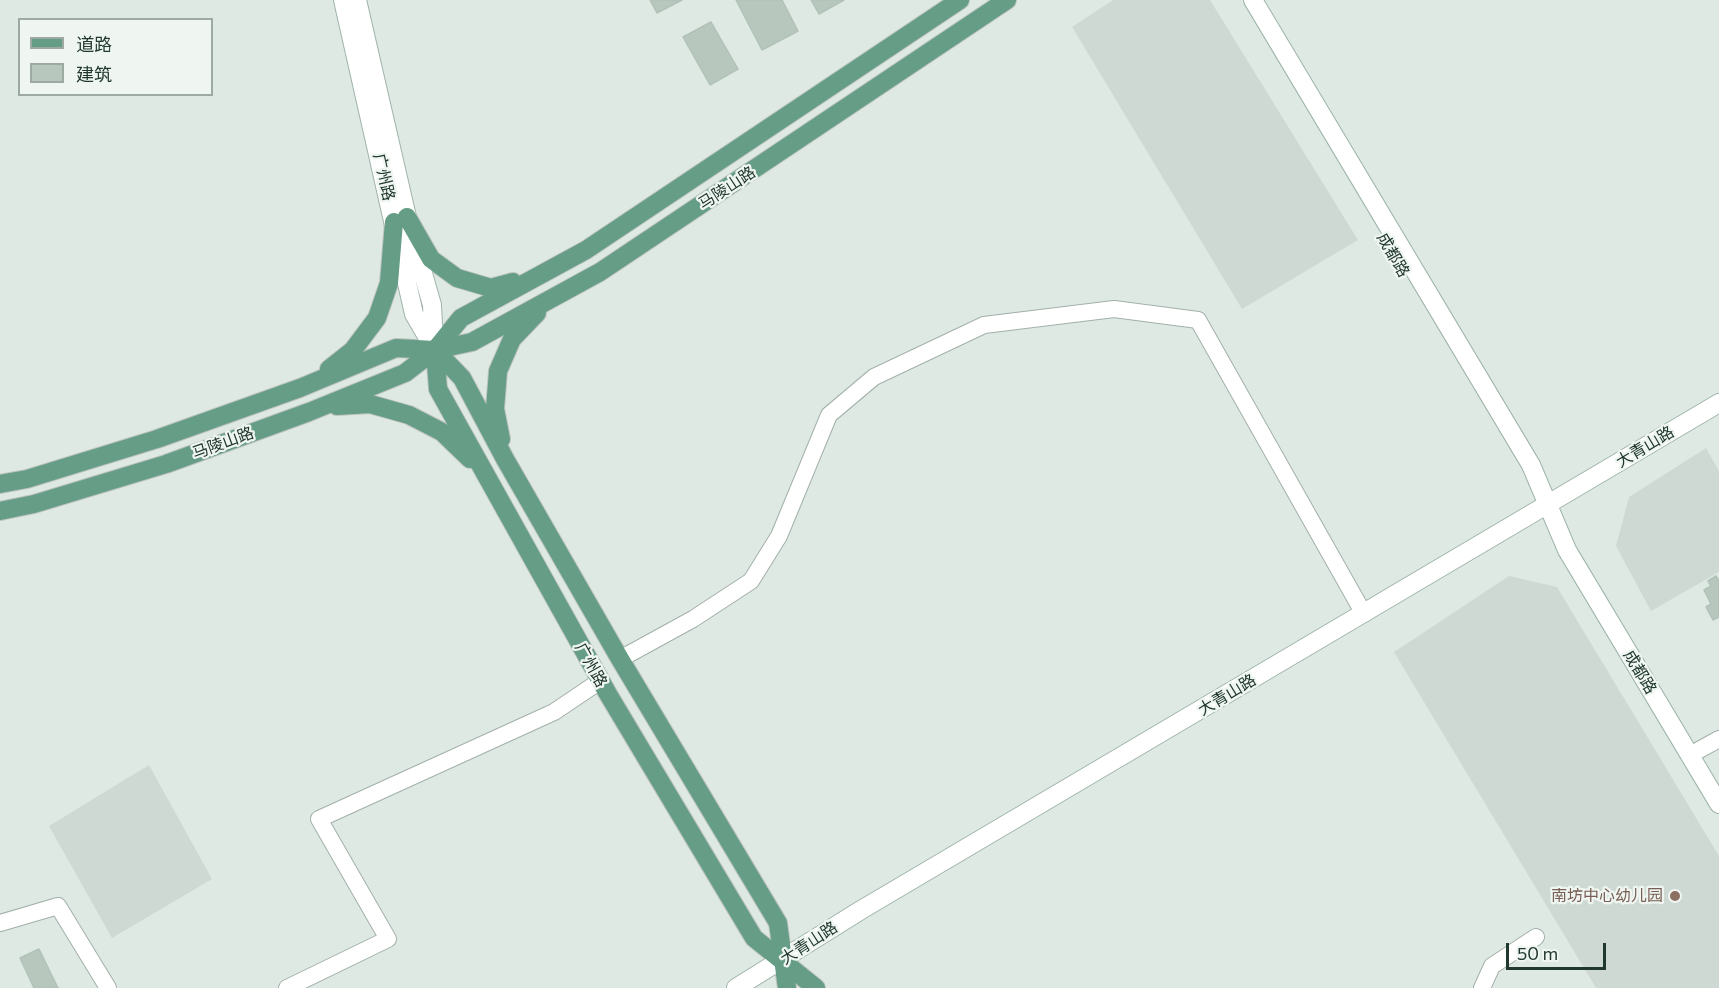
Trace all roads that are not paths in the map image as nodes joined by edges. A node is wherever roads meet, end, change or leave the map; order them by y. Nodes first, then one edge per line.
1 (343, 0) edge
2 (357, 0) edge
3 (960, 0) edge
4 (1007, 0) edge
5 (1244, 0) edge
6 (1253, 0) edge
7 (400, 219) junction
8 (544, 273) junction
9 (549, 300) junction
10 (435, 350) junction
11 (309, 384) junction
12 (1719, 403) edge
13 (324, 406) junction
14 (505, 459) junction
15 (483, 472) junction
16 (0, 484) edge
17 (1548, 506) junction
18 (0, 512) edge
19 (1364, 614) junction
20 (620, 659) junction
21 (600, 681) junction
22 (1719, 739) edge
23 (1699, 750) junction
24 (1719, 784) edge
25 (1719, 804) edge
26 (0, 923) edge
27 (1536, 937) dead end
28 (782, 961) junction
29 (291, 987) edge
30 (108, 988) edge
31 (736, 988) edge
32 (787, 988) edge
33 (816, 988) edge
34 (1482, 988) edge

1 - 7 street, 广州路
2 - 7 street, 广州路
3 - 8 main road, 马陵山路
4 - 9 main road, 马陵山路
5 - 17 street, 成都路
6 - 17 street, 成都路
7 - 8 main road
7 - 10 street, 广州路
7 - 11 main road
8 - 10 main road, 马陵山路
9 - 10 main road, 马陵山路
9 - 14 main road
10 - 11 main road, 马陵山路
10 - 13 main road, 马陵山路
10 - 14 main road, 广州路
10 - 15 main road, 广州路
11 - 16 main road, 马陵山路
12 - 17 street, 大青山路
13 - 15 main road
13 - 18 main road, 马陵山路
14 - 20 main road, 广州路
15 - 21 main road, 广州路
17 - 19 street, 大青山路
17 - 23 street, 成都路
17 - 25 street, 成都路
19 - 20 street
19 - 28 street, 大青山路
20 - 28 main road, 广州路
21 - 28 main road, 广州路
21 - 29 street
22 - 23 street
23 - 24 street, 成都路
26 - 30 street
27 - 34 street
28 - 31 street, 大青山路
28 - 32 main road, 广州路
28 - 33 main road, 广州路

